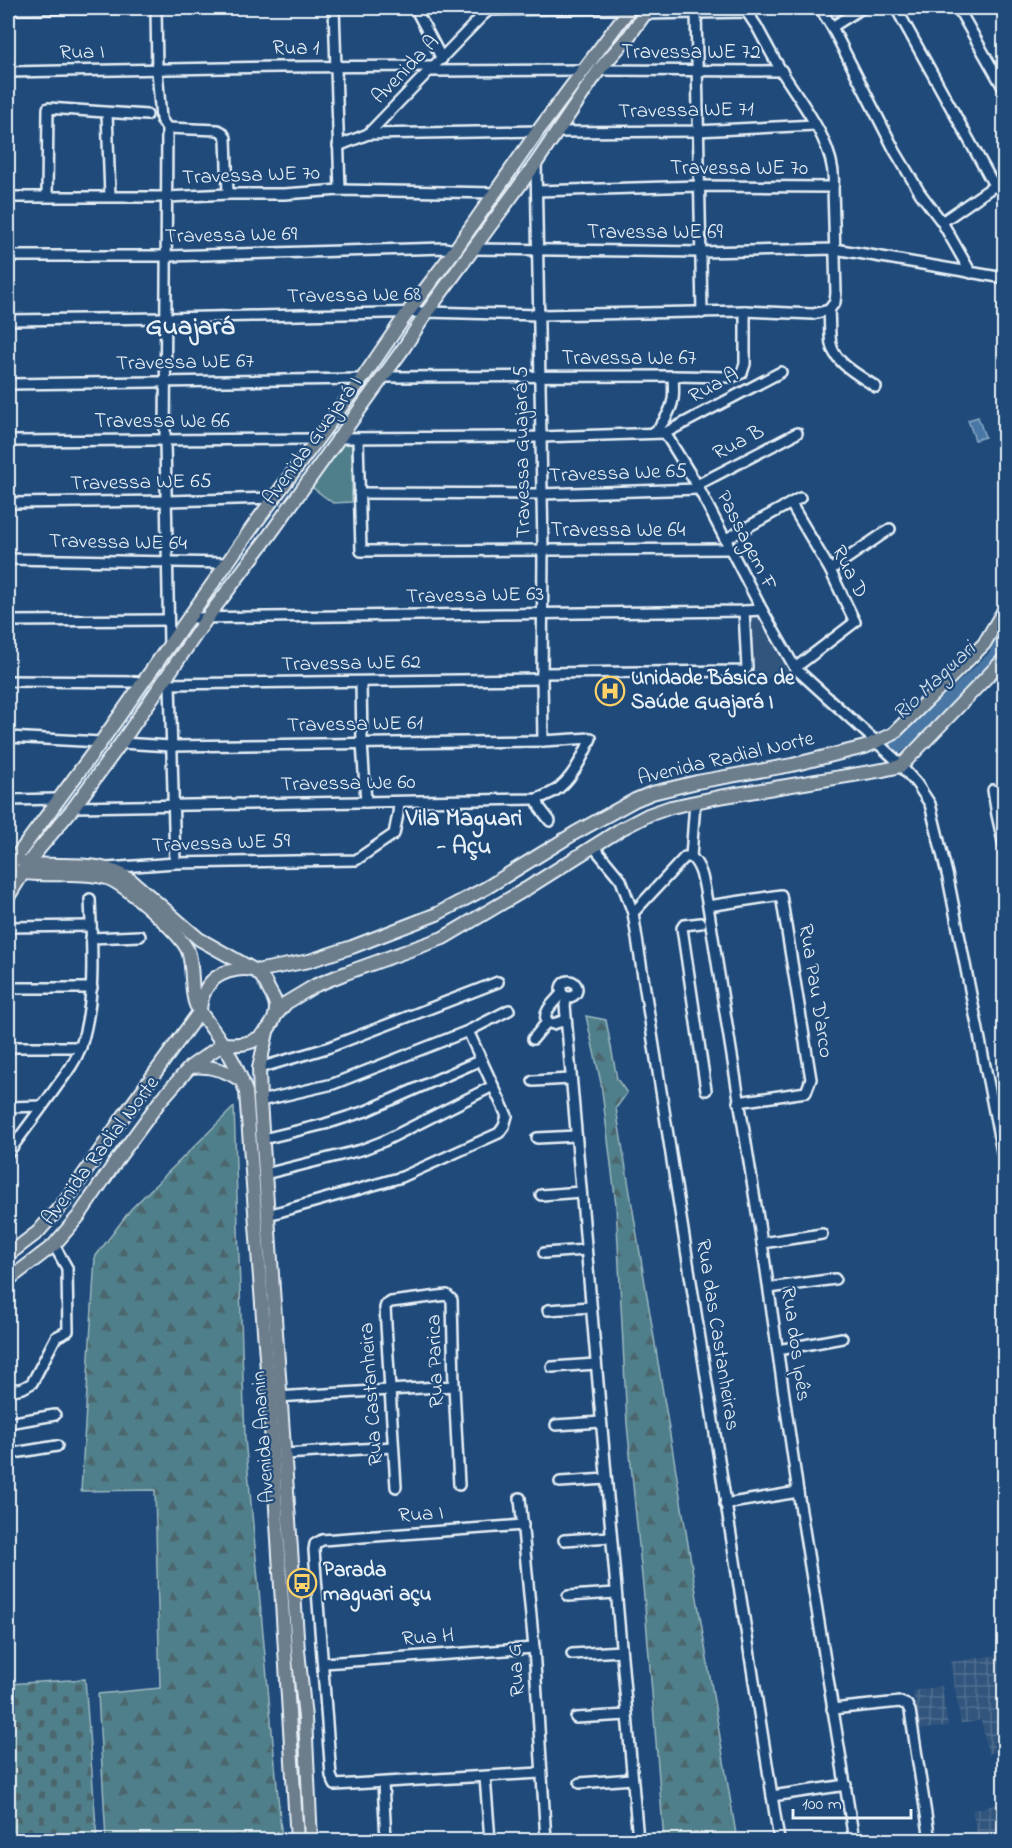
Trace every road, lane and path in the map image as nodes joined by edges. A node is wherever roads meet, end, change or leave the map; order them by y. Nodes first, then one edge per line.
1 (139, 8) edge
2 (156, 8) edge
3 (334, 8) edge
4 (415, 8) edge
5 (629, 8) edge
6 (820, 8) edge
7 (862, 8) edge
8 (896, 8) edge
9 (958, 8) edge
10 (8, 9) edge
11 (485, 10) edge
12 (696, 10) edge
13 (647, 11) edge
14 (832, 27) junction
15 (436, 65) junction
16 (335, 67) junction
17 (157, 70) junction
18 (584, 70) junction
19 (599, 70) junction
20 (697, 71) junction
21 (782, 71) junction
22 (8, 72) edge
23 (1005, 89) edge
24 (107, 113) junction
25 (147, 115) dead end
26 (816, 125) junction
27 (167, 128) junction
28 (538, 131) junction
29 (698, 131) junction
30 (558, 132) junction
31 (368, 134) junction
32 (338, 146) junction
33 (536, 163) junction
34 (1005, 179) edge
35 (699, 186) junction
36 (832, 187) junction
37 (994, 187) junction
38 (340, 190) junction
39 (537, 191) junction
40 (495, 193) junction
41 (228, 194) junction
42 (47, 196) junction
43 (110, 196) junction
44 (8, 197) edge
45 (167, 197) junction
46 (942, 222) junction
47 (474, 249) junction
48 (835, 249) junction
49 (455, 250) junction
50 (538, 250) junction
51 (701, 252) junction
52 (8, 256) edge
53 (167, 256) junction
54 (971, 273) junction
55 (1005, 278) edge
56 (829, 310) junction
57 (745, 311) junction
58 (408, 312) junction
59 (428, 312) junction
60 (702, 313) junction
61 (539, 315) junction
62 (166, 318) junction
63 (8, 320) edge
64 (781, 372) dead end
65 (539, 376) junction
66 (673, 376) junction
67 (382, 377) junction
68 (362, 379) junction
69 (166, 381) junction
70 (8, 384) edge
71 (876, 387) dead end
72 (652, 433) junction
73 (665, 433) junction
74 (797, 434) dead end
75 (540, 437) junction
76 (337, 438) junction
77 (317, 439) junction
78 (358, 439) junction
79 (165, 440) junction
80 (8, 441) edge
81 (698, 487) junction
82 (359, 493) junction
83 (541, 495) junction
84 (276, 498) junction
85 (800, 498) dead end
86 (168, 501) junction
87 (8, 503) edge
88 (791, 504) junction
89 (891, 529) dead end
90 (726, 539) junction
91 (543, 549) junction
92 (731, 549) junction
93 (8, 559) edge
94 (168, 563) junction
95 (227, 563) junction
96 (830, 570) junction
97 (762, 610) junction
98 (1005, 610) edge
99 (744, 611) junction
100 (541, 613) junction
101 (190, 618) junction
102 (207, 618) junction
103 (168, 620) junction
104 (8, 621) edge
105 (169, 644) junction
106 (1005, 659) edge
107 (795, 668) junction
108 (542, 676) junction
109 (8, 681) edge
110 (143, 682) junction
111 (362, 682) junction
112 (165, 684) junction
113 (8, 737) edge
114 (591, 738) joint
115 (543, 741) junction
116 (101, 742) junction
117 (120, 743) junction
118 (362, 743) junction
119 (879, 744) junction
120 (171, 746) junction
121 (897, 762) junction
122 (993, 790) dead end
123 (58, 799) junction
124 (537, 799) junction
125 (8, 800) edge
126 (366, 802) junction
127 (399, 802) junction
128 (695, 802) junction
129 (173, 805) junction
130 (74, 807) junction
131 (550, 821) dead end
132 (593, 846) junction
133 (1005, 846) edge
134 (691, 857) junction
135 (175, 863) junction
136 (9, 865) edge
137 (25, 868) junction
138 (107, 868) junction
139 (8, 897) edge
140 (90, 899) dead end
141 (708, 906) junction
142 (633, 913) junction
143 (700, 922) dead end
144 (91, 926) junction
145 (8, 927) edge
146 (140, 936) dead end
147 (92, 938) junction
148 (259, 974) junction
149 (498, 982) dead end
150 (8, 988) edge
151 (92, 988) junction
152 (509, 1010) dead end
153 (202, 1015) junction
154 (275, 1016) junction
155 (566, 1020) junction
156 (548, 1022) junction
157 (468, 1031) junction
158 (267, 1032) junction
159 (533, 1039) dead end
160 (221, 1042) junction
161 (8, 1047) edge
162 (81, 1047) junction
163 (481, 1060) junction
164 (190, 1068) junction
165 (259, 1068) junction
166 (571, 1078) junction
167 (242, 1081) junction
168 (533, 1081) dead end
169 (493, 1086) junction
170 (706, 1089) dead end
171 (260, 1101) junction
172 (738, 1102) junction
173 (42, 1106) junction
174 (8, 1107) edge
175 (576, 1136) junction
176 (537, 1138) dead end
177 (263, 1139) junction
178 (8, 1154) edge
179 (1005, 1162) edge
180 (265, 1174) junction
181 (581, 1192) junction
182 (541, 1195) dead end
183 (268, 1215) junction
184 (822, 1234) dead end
185 (762, 1243) junction
186 (54, 1245) junction
187 (586, 1250) junction
188 (544, 1253) dead end
189 (8, 1255) edge
190 (835, 1279) dead end
191 (8, 1280) edge
192 (769, 1288) junction
193 (391, 1302) joint
194 (591, 1307) junction
195 (548, 1310) dead end
196 (842, 1338) dead end
197 (778, 1350) junction
198 (596, 1364) junction
199 (552, 1366) dead end
200 (454, 1386) junction
201 (389, 1389) junction
202 (8, 1391) edge
203 (274, 1397) junction
204 (55, 1415) dead end
205 (601, 1422) junction
206 (8, 1423) edge
207 (556, 1425) dead end
208 (57, 1446) dead end
209 (393, 1447) junction
210 (8, 1454) edge
211 (285, 1454) junction
212 (606, 1479) junction
213 (560, 1482) dead end
214 (459, 1485) dead end
215 (396, 1487) dead end
216 (798, 1492) junction
217 (520, 1498) dead end
218 (725, 1504) junction
219 (523, 1526) junction
220 (611, 1537) junction
221 (564, 1540) dead end
222 (616, 1593) junction
223 (568, 1596) dead end
224 (534, 1648) junction
225 (621, 1651) junction
226 (572, 1654) dead end
227 (324, 1663) junction
228 (832, 1709) junction
229 (627, 1715) junction
230 (576, 1718) dead end
231 (306, 1725) junction
232 (290, 1726) junction
233 (540, 1773) junction
234 (485, 1777) junction
235 (632, 1779) junction
236 (580, 1783) dead end
237 (383, 1784) junction
238 (846, 1785) junction
239 (772, 1796) junction
240 (297, 1840) edge
241 (310, 1840) edge
242 (386, 1840) edge
243 (490, 1840) edge
244 (546, 1840) edge
245 (638, 1840) edge
246 (779, 1840) edge
247 (854, 1840) edge
248 (930, 1840) edge

1 - 10 street
2 - 17 street
3 - 16 street
4 - 15 street
5 - 11 street
5 - 18 main road, Avenida Guajará I
6 - 14 street
7 - 14 street
8 - 37 street
9 - 23 street
11 - 15 street, Avenida A
12 - 13 street
12 - 20 street
12 - 21 street
13 - 19 main road, Avenida Guajará I
14 - 46 street
15 - 16 street, Rua 1
15 - 18 street
15 - 31 street, Avenida A
16 - 17 street, Rua 1
16 - 32 street
17 - 22 street, Rua I
17 - 27 street
18 - 28 main road, Avenida Guajará I
19 - 20 street, Travessa WE 72
19 - 30 main road, Avenida Guajará I
20 - 21 street, Travessa WE 72
20 - 29 street
21 - 26 street
24 - 25 street
24 - 42 street
24 - 43 street
26 - 29 street, Travessa WE 71
26 - 36 street
27 - 41 street
27 - 45 street
28 - 31 street
28 - 40 main road, Avenida Guajará I
29 - 30 street, Travessa WE 71
29 - 35 street
30 - 33 main road, Avenida Guajará I
31 - 32 street, Avenida A
32 - 38 street
33 - 39 street, Travessa Guajará 5
33 - 47 main road, Avenida Guajará I
34 - 37 street
35 - 36 street, Travessa WE 70
35 - 39 street, Travessa WE 70
35 - 51 street
36 - 48 street
37 - 46 street
38 - 40 street, Travessa WE 70
38 - 41 street, Travessa WE 70
39 - 50 street, Travessa Guajará 5
40 - 49 main road, Avenida Guajará I
41 - 45 street, Travessa WE 70
42 - 43 street, Travessa WE 70
42 - 44 street, Travessa WE 70
43 - 45 street, Travessa WE 70
45 - 53 street
46 - 54 street
47 - 50 street, Travessa WE 69
47 - 59 main road, Avenida Guajará I
48 - 51 street, Travessa WE 69
48 - 54 street, Travessa WE 69
48 - 56 street
49 - 53 street, Travessa We 69
49 - 58 main road, Avenida Guajará I
50 - 51 street, Travessa WE 69
50 - 61 street, Travessa Guajará 5
51 - 60 street
52 - 53 street, Travessa We 69
53 - 62 street
54 - 55 street, Travessa WE 69
56 - 57 street
56 - 71 street
57 - 60 street
57 - 66 street, Travessa We 67
58 - 59 street, Travessa We 68
58 - 62 street, Travessa We 68
58 - 68 main road, Avenida Guajará I
59 - 61 street, Travessa We 68
59 - 67 main road, Avenida Guajará I
60 - 61 street, Travessa We 68
61 - 65 street, Travessa Guajará 5
62 - 63 street, Travessa We 68
62 - 69 street
64 - 73 street, Rua A
65 - 66 street, Travessa We 67
65 - 67 street, Travessa We 67
65 - 75 street, Travessa Guajará 5
66 - 72 street
67 - 76 main road, Avenida Guajará I
68 - 69 street, Travessa WE 67
68 - 77 main road, Avenida Guajará I
69 - 70 street, Travessa WE 67
69 - 79 street
72 - 73 street
72 - 75 street
73 - 81 street, Passagem F
74 - 81 street, Rua B
75 - 78 street
75 - 83 street, Travessa Guajará 5
76 - 78 street
76 - 102 main road, Avenida Guajará I
77 - 79 street, Travessa We 66
77 - 84 main road, Avenida Guajará I
78 - 82 street
79 - 80 street, Travessa We 66
79 - 86 street
81 - 83 street, Travessa We 65
81 - 90 street, Passagem F
82 - 83 street, Travessa We 65
82 - 91 street, Travessa We 64
83 - 91 street, Travessa Guajará 5
84 - 86 street, Travessa WE 65
84 - 95 main road, Avenida Guajará I
85 - 88 street
86 - 87 street, Travessa WE 65
86 - 94 street
88 - 90 street
88 - 96 street, Rua D
89 - 96 street
90 - 92 street, Passagem F
91 - 92 street, Travessa We 64
91 - 100 street, Travessa Guajará 5
92 - 97 street, Passagem F
93 - 94 street, Travessa WE 64
94 - 95 street, Travessa WE 64
94 - 103 street
95 - 101 main road, Avenida Guajará I
96 - 107 street, Rua D
97 - 99 street, Travessa WE 63
97 - 107 street, Passagem F
98 - 119 main road, Avenida Radial Norte
99 - 100 street, Travessa WE 63
99 - 108 street, Travessa WE 62
100 - 102 street, Travessa WE 63
100 - 108 street, Travessa Guajará 5
101 - 102 street, Travessa WE 63
101 - 105 main road, Avenida Guajará I
102 - 112 main road, Avenida Guajará I
103 - 104 street
103 - 105 street
105 - 110 main road, Avenida Guajará I
106 - 121 main road
107 - 119 street, Passagem F
108 - 111 street, Travessa WE 62
108 - 115 street, Travessa Guajará 5
109 - 110 street
110 - 116 main road, Avenida Guajará I
111 - 112 street, Travessa WE 62
111 - 118 street
112 - 117 main road, Avenida Guajará I
112 - 120 street
113 - 116 street
114 - 115 street, Travessa WE 61
114 - 124 street, Travessa We 60
115 - 118 street, Travessa WE 61
116 - 123 main road, Avenida Guajará I
117 - 120 street, Travessa WE 61
117 - 130 main road, Avenida Guajará I
118 - 120 street, Travessa WE 61
118 - 126 street
119 - 121 street, Passagem F
119 - 148 main road, Avenida Radial Norte
120 - 129 street
121 - 128 main road, Avenida Radial Norte
121 - 179 street, Passagem F
122 - 133 street
123 - 125 street
123 - 136 main road, Avenida Guajará I
124 - 127 street, Travessa We 60
124 - 131 street
126 - 127 street, Travessa We 60
126 - 129 street, Travessa We 60
127 - 135 street, Travessa WE 59
128 - 132 main road, Avenida Radial Norte
128 - 134 street
129 - 130 street, Travessa We 60
129 - 135 street
130 - 137 main road, Avenida Guajará I
132 - 142 street, Rua das Castanheiras
132 - 154 main road, Avenida Radial Norte
134 - 141 street, Rua dos Ipês
134 - 142 street
135 - 138 street, Travessa WE 59
136 - 137 main road
137 - 138 main road, Travessa WE 59
137 - 139 main road, Avenida Guajará I
137 - 153 main road
138 - 148 main road
140 - 144 street
141 - 172 street, Rua dos Ipês
141 - 172 street, Rua Pau D'arco
142 - 218 street, Rua das Castanheiras
143 - 170 street
144 - 145 street
144 - 147 street
146 - 147 street
147 - 151 street
148 - 153 main road
148 - 154 main road
149 - 165 street
150 - 151 street
151 - 162 street
152 - 157 street
153 - 160 main road
153 - 189 main road, Avenida Radial Norte
154 - 158 main road
155 - 156 street
155 - 156 street
155 - 166 street
156 - 159 street
157 - 163 street
157 - 171 street
158 - 160 main road
158 - 165 main road, Avenida Ananin
160 - 164 main road, Avenida Radial Norte
160 - 167 main road, Avenida Ananin
161 - 162 street
162 - 173 street
163 - 169 street
163 - 177 street
164 - 167 main road
164 - 186 main road, Avenida Radial Norte
165 - 171 main road, Avenida Ananin
166 - 168 street
166 - 175 street
167 - 203 main road, Avenida Ananin
169 - 180 street
169 - 183 street
171 - 177 main road, Avenida Ananin
172 - 185 street, Rua dos Ipês
173 - 174 street
173 - 178 street
175 - 176 street
175 - 181 street
177 - 180 main road, Avenida Ananin
180 - 183 main road, Avenida Ananin
181 - 182 street
181 - 187 street
183 - 203 main road, Avenida Ananin
184 - 185 street
185 - 192 street, Rua dos Ipês
186 - 191 main road, Avenida Radial Norte
186 - 202 street
187 - 188 street
187 - 194 street
190 - 192 street
192 - 197 street, Rua dos Ipês
193 - 200 street, Rua Parica
193 - 201 street, Rua Castanheira
194 - 195 street
194 - 198 street
196 - 197 street
197 - 216 street, Rua dos Ipês
198 - 199 street
198 - 205 street
200 - 201 street
200 - 214 street, Rua Parica
201 - 203 street
201 - 209 street, Rua Castanheira
203 - 211 main road, Avenida Ananin
203 - 232 main road, Avenida Ananin
204 - 206 street
205 - 207 street
205 - 212 street
208 - 210 street
209 - 211 street
209 - 215 street, Rua Castanheira
211 - 231 main road, Avenida Ananin
212 - 213 street
212 - 220 street
216 - 218 street
216 - 228 street, Rua dos Ipês
217 - 219 street, Rua G
218 - 239 street, Rua das Castanheiras
219 - 224 street, Rua G
219 - 227 street, Rua I
220 - 221 street
220 - 222 street
222 - 223 street
222 - 225 street
224 - 227 street, Rua H
224 - 233 street, Rua G
225 - 226 street
225 - 229 street
227 - 237 street
228 - 238 street, Rua dos Ipês
228 - 248 street
229 - 230 street
229 - 235 street
231 - 232 main road
231 - 241 main road, Avenida Ananin
232 - 240 main road, Avenida Ananin
233 - 234 street
233 - 244 street, Rua G
234 - 237 street
234 - 243 street
235 - 236 street
235 - 245 street
237 - 242 street
238 - 239 street
238 - 247 street, Rua dos Ipês
239 - 246 street, Rua das Castanheiras

